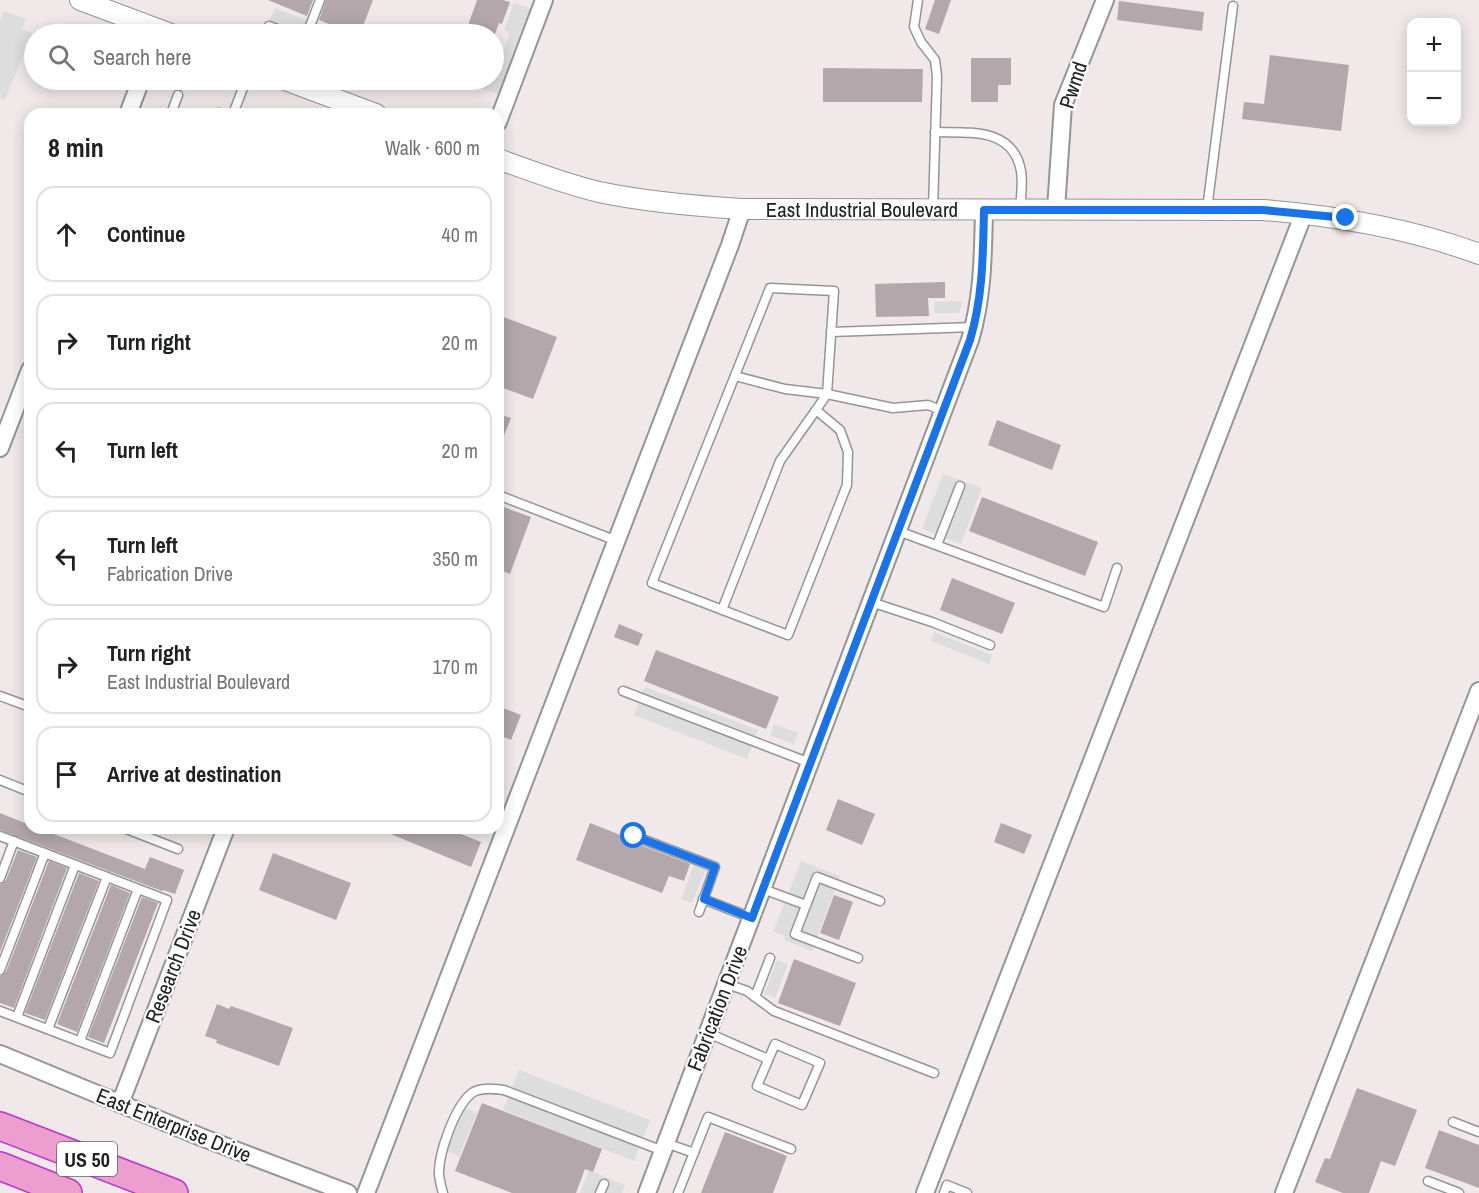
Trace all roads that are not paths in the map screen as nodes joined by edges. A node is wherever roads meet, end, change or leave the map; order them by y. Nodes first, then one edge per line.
1 (80, 0) edge
2 (320, 0) edge
3 (544, 0) edge
4 (918, 0) edge
5 (1105, 0) edge
6 (1233, 6) dead end
7 (140, 24) edge
8 (311, 24) edge
9 (137, 90) edge
10 (242, 90) edge
11 (322, 90) edge
12 (178, 95) dead end
13 (130, 108) edge
14 (173, 108) edge
15 (235, 108) edge
16 (361, 108) edge
17 (503, 108) edge
18 (935, 132) junction
19 (504, 161) edge
20 (742, 209) junction
21 (1020, 209) junction
22 (1056, 209) junction
23 (933, 210) junction
24 (984, 210) junction
25 (1206, 210) junction
26 (1304, 213) junction
27 (1479, 254) edge
28 (974, 327) junction
29 (831, 332) junction
30 (735, 376) junction
31 (24, 386) edge
32 (827, 394) junction
33 (816, 410) junction
34 (944, 411) junction
35 (0, 448) edge
36 (960, 486) dead end
37 (504, 497) edge
38 (898, 531) junction
39 (617, 541) junction
40 (937, 545) junction
41 (1117, 568) dead end
42 (871, 602) junction
43 (722, 610) junction
44 (990, 645) dead end
45 (623, 691) dead end
46 (1479, 691) edge
47 (0, 696) edge
48 (24, 705) edge
49 (810, 764) junction
50 (0, 780) edge
51 (24, 790) edge
52 (139, 834) edge
53 (224, 834) edge
54 (0, 836) edge
55 (634, 836) dead end
56 (14, 841) junction
57 (178, 849) dead end
58 (45, 853) junction
59 (75, 865) junction
60 (106, 877) junction
61 (0, 878) edge
62 (138, 889) junction
63 (763, 889) junction
64 (704, 899) junction
65 (880, 901) dead end
66 (806, 905) junction
67 (699, 912) dead end
68 (752, 918) junction
69 (770, 958) dead end
70 (858, 958) dead end
71 (0, 970) edge
72 (727, 984) junction
73 (755, 997) junction
74 (0, 1011) edge
75 (17, 1017) junction
76 (48, 1029) junction
77 (708, 1033) junction
78 (80, 1041) junction
79 (0, 1054) edge
80 (768, 1059) junction
81 (934, 1073) dead end
82 (120, 1104) junction
83 (1453, 1122) dead end
84 (0, 1126) edge
85 (1479, 1132) edge
86 (665, 1147) junction
87 (791, 1149) dead end
88 (694, 1153) junction
89 (0, 1167) edge
90 (1428, 1181) dead end
91 (603, 1184) dead end
92 (68, 1193) edge
93 (174, 1193) edge
94 (348, 1193) edge
95 (366, 1193) edge
96 (443, 1193) edge
97 (600, 1193) edge
98 (647, 1193) edge
99 (678, 1193) edge
100 (925, 1193) edge
101 (944, 1193) edge
102 (967, 1193) edge
103 (1284, 1193) edge
104 (1459, 1193) edge

1 - 7 street
2 - 8 lane
3 - 17 street
4 - 18 lane
5 - 22 street, Pwmd
6 - 25 lane
9 - 13 street
10 - 15 lane
11 - 16 street
12 - 14 lane
18 - 21 lane
18 - 23 lane
19 - 20 street, East Industrial Boulevard
20 - 23 street, East Industrial Boulevard
20 - 39 street
21 - 22 street, East Industrial Boulevard
21 - 24 street, East Industrial Boulevard
22 - 25 street, East Industrial Boulevard
23 - 24 street, East Industrial Boulevard
24 - 28 street, Fabrication Drive
25 - 26 street, East Industrial Boulevard
26 - 27 street, East Industrial Boulevard
26 - 100 street
28 - 29 lane
28 - 34 street, Fabrication Drive
29 - 30 lane
29 - 32 lane
30 - 32 lane
30 - 43 lane
31 - 35 street
32 - 33 lane
32 - 34 lane
33 - 43 lane
33 - 43 lane
34 - 38 street, Fabrication Drive
36 - 40 lane
37 - 39 lane
38 - 40 lane
38 - 42 street, Fabrication Drive
39 - 95 street
40 - 41 lane
42 - 44 lane
42 - 49 street, Fabrication Drive
45 - 49 lane
46 - 103 street
47 - 48 lane
49 - 63 street, Fabrication Drive
50 - 51 lane
52 - 57 lane
53 - 82 street, Research Drive
54 - 56 lane
55 - 64 lane
56 - 58 lane
56 - 61 lane
58 - 59 lane
58 - 71 lane
59 - 60 lane
59 - 75 lane
60 - 62 lane
60 - 76 lane
62 - 78 lane
62 - 78 lane
63 - 66 lane
63 - 68 street, Fabrication Drive
64 - 67 lane
64 - 68 lane
65 - 66 lane
66 - 70 lane
68 - 72 street, Fabrication Drive
69 - 73 lane
72 - 73 lane
72 - 77 street, Fabrication Drive
73 - 81 lane
74 - 75 lane
75 - 76 lane
76 - 78 lane
77 - 80 lane
77 - 86 street, Fabrication Drive
79 - 82 street, East Enterprise Drive
80 - 80 lane
82 - 94 street, East Enterprise Drive
83 - 85 lane
84 - 93 highway, US 50
86 - 88 lane
86 - 96 lane
86 - 98 street, Fabrication Drive
87 - 88 lane
88 - 99 lane
89 - 92 highway, US 50
90 - 104 lane
91 - 97 lane
101 - 102 lane

